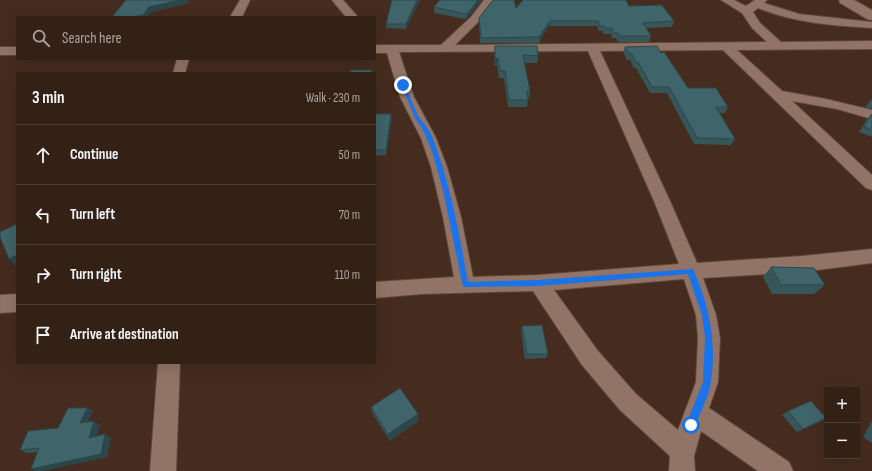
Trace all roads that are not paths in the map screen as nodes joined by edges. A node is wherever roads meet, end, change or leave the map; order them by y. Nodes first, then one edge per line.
1 (245, 0) edge
2 (337, 0) edge
3 (490, 0) edge
4 (726, 0) edge
5 (845, 0) edge
6 (760, 2) edge
7 (747, 11) junction
8 (237, 16) edge
9 (351, 16) edge
10 (872, 16) edge
11 (872, 25) edge
12 (777, 45) junction
13 (872, 45) edge
14 (726, 46) junction
15 (592, 47) junction
16 (445, 48) junction
17 (376, 49) edge
18 (392, 49) junction
19 (0, 51) edge
20 (16, 51) edge
21 (183, 60) edge
22 (179, 72) edge
23 (779, 95) junction
24 (872, 115) edge
25 (872, 184) edge
26 (872, 256) edge
27 (691, 271) junction
28 (538, 283) junction
29 (465, 285) junction
30 (376, 290) edge
31 (16, 303) edge
32 (0, 304) edge
33 (169, 364) edge
34 (695, 414) junction
35 (683, 461) edge
36 (163, 471) edge
37 (780, 471) edge

1 - 8 street
2 - 9 street
3 - 16 street
4 - 7 street
5 - 10 main road
6 - 7 street
6 - 11 street
7 - 12 street
12 - 13 street
12 - 14 street
14 - 15 street
14 - 23 street
15 - 16 street
15 - 27 street
16 - 18 street
17 - 18 street
18 - 29 street
19 - 20 street
21 - 22 street
23 - 24 street
23 - 25 street
26 - 27 street
27 - 28 street
27 - 34 street
28 - 29 street
28 - 35 street
29 - 30 street
31 - 32 street
33 - 36 street
34 - 35 street
34 - 37 street

